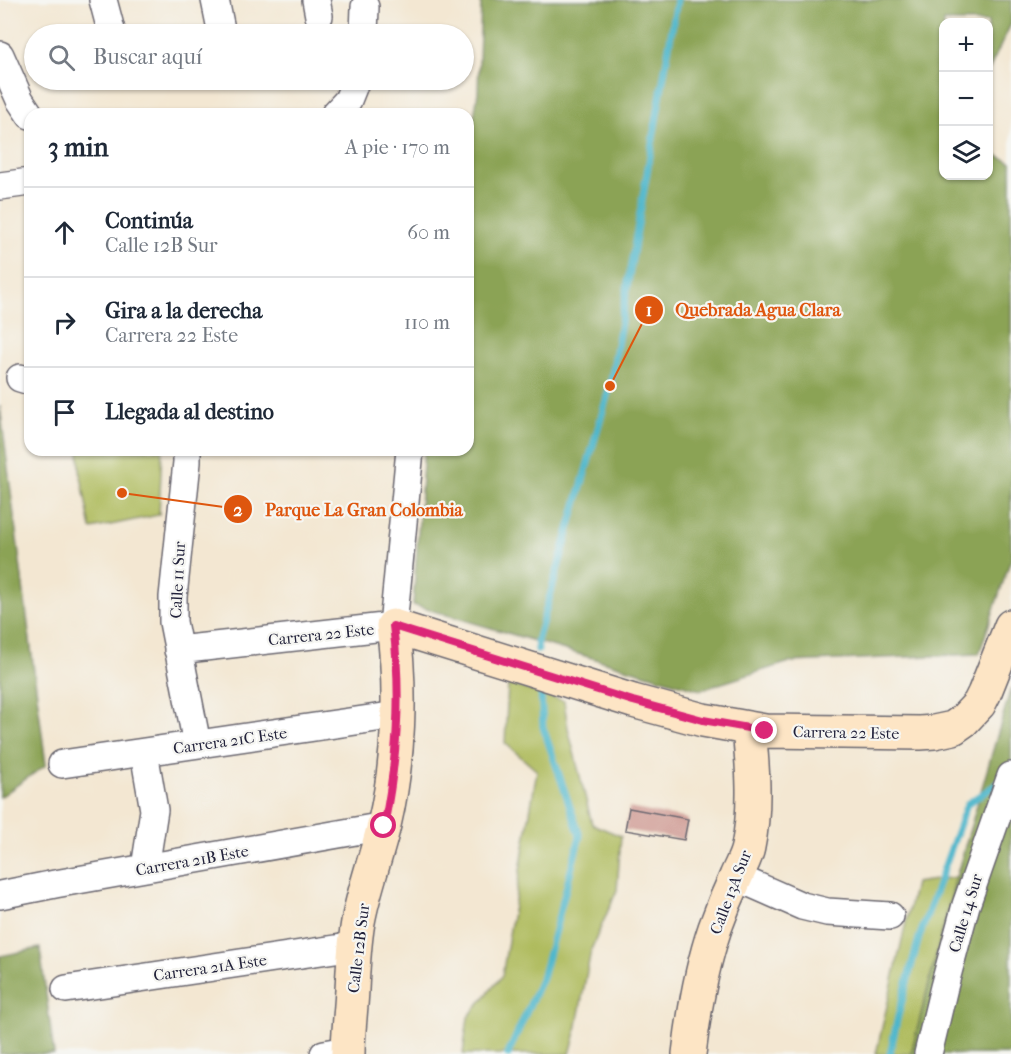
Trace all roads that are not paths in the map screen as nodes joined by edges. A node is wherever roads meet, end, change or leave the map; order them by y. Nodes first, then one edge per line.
1 (103, 0) edge
2 (215, 0) edge
3 (365, 7) dead end
4 (109, 24) edge
5 (220, 24) edge
6 (364, 24) edge
7 (0, 55) edge
8 (352, 90) edge
9 (25, 108) edge
10 (341, 108) edge
11 (24, 183) edge
12 (0, 186) edge
13 (187, 456) edge
14 (409, 456) edge
15 (393, 626) junction
16 (1011, 626) edge
17 (178, 650) junction
18 (397, 715) junction
19 (749, 729) junction
20 (197, 744) junction
21 (144, 752) junction
22 (62, 764) dead end
23 (1011, 776) edge
24 (1005, 811) edge
25 (384, 826) junction
26 (145, 868) junction
27 (736, 877) junction
28 (0, 895) edge
29 (890, 916) dead end
30 (355, 946) junction
31 (66, 989) dead end
32 (340, 1053) edge
33 (689, 1054) edge
34 (928, 1054) edge

1 - 4 street
2 - 5 street
3 - 6 street
7 - 9 street
8 - 10 street
11 - 12 street
13 - 17 street, Calle 11 Sur
14 - 15 street, Calle 12B Sur
15 - 17 street, Carrera 22 Este
15 - 18 street, Calle 12B Sur
15 - 19 street, Carrera 22 Este
16 - 19 street, Carrera 22 Este
17 - 20 street, Calle 11 Sur
18 - 20 street, Carrera 21C Este
18 - 25 street, Calle 12B Sur
19 - 27 street, Calle 13A Sur
20 - 21 street, Carrera 21C Este
21 - 22 street, Carrera 21C Este
21 - 26 street
23 - 24 street, Calle 14 Sur
24 - 34 street, Calle 14 Sur
25 - 26 street, Carrera 21B Este
25 - 30 street, Calle 12B Sur
26 - 28 street, Carrera 21B Este
27 - 29 street
27 - 33 street, Calle 13A Sur
30 - 31 street, Carrera 21A Este
30 - 32 street, Calle 12B Sur

